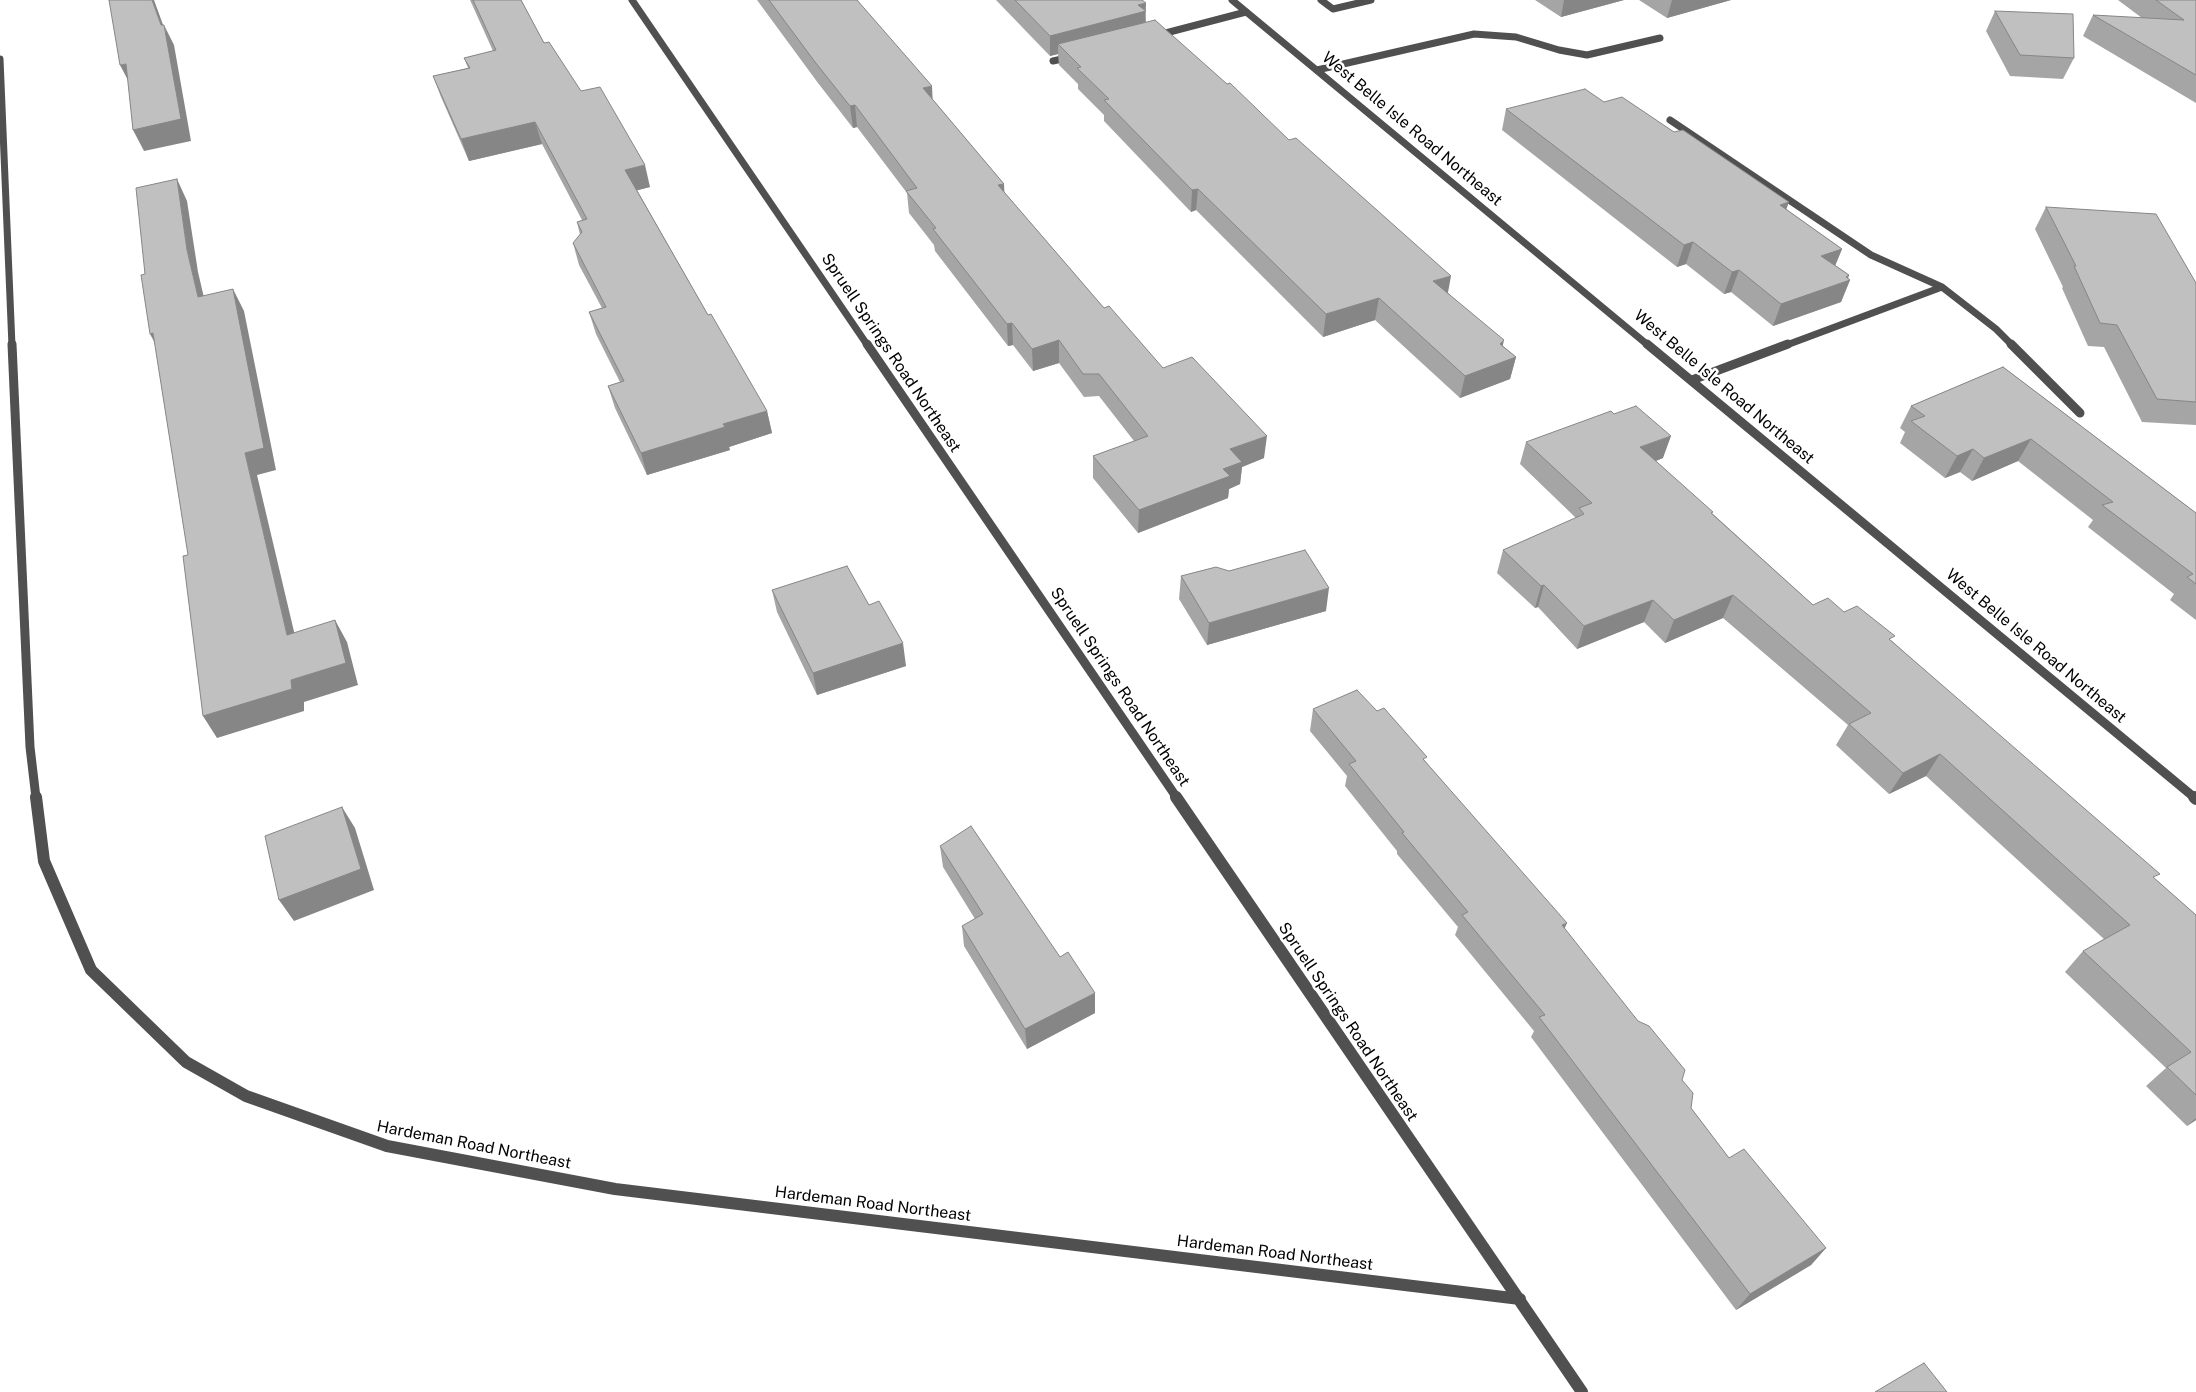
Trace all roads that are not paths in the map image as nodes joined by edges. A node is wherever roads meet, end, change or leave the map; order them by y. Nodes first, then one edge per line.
1 (632, 0) edge
2 (1232, 0) edge
3 (1321, 0) edge
4 (1371, 0) edge
5 (1246, 12) junction
6 (1150, 37) edge
7 (1660, 38) dead end
8 (1082, 54) edge
9 (0, 59) edge
10 (1053, 61) edge
11 (1317, 70) junction
12 (1670, 120) dead end
13 (1942, 287) junction
14 (1692, 380) junction
15 (2080, 413) dead end
16 (2196, 799) edge
17 (1520, 1299) junction
18 (1582, 1392) edge

1 - 17 street, Spruell Springs Road Northeast
2 - 5 street, West Belle Isle Road Northeast
3 - 4 street
5 - 6 street
5 - 11 street, West Belle Isle Road Northeast
7 - 11 street
8 - 10 street
9 - 17 street, Hardeman Road Northeast
11 - 14 street, West Belle Isle Road Northeast
12 - 13 street
13 - 14 street
13 - 15 street
14 - 16 street, West Belle Isle Road Northeast
17 - 18 street, Spruell Springs Road Northeast

